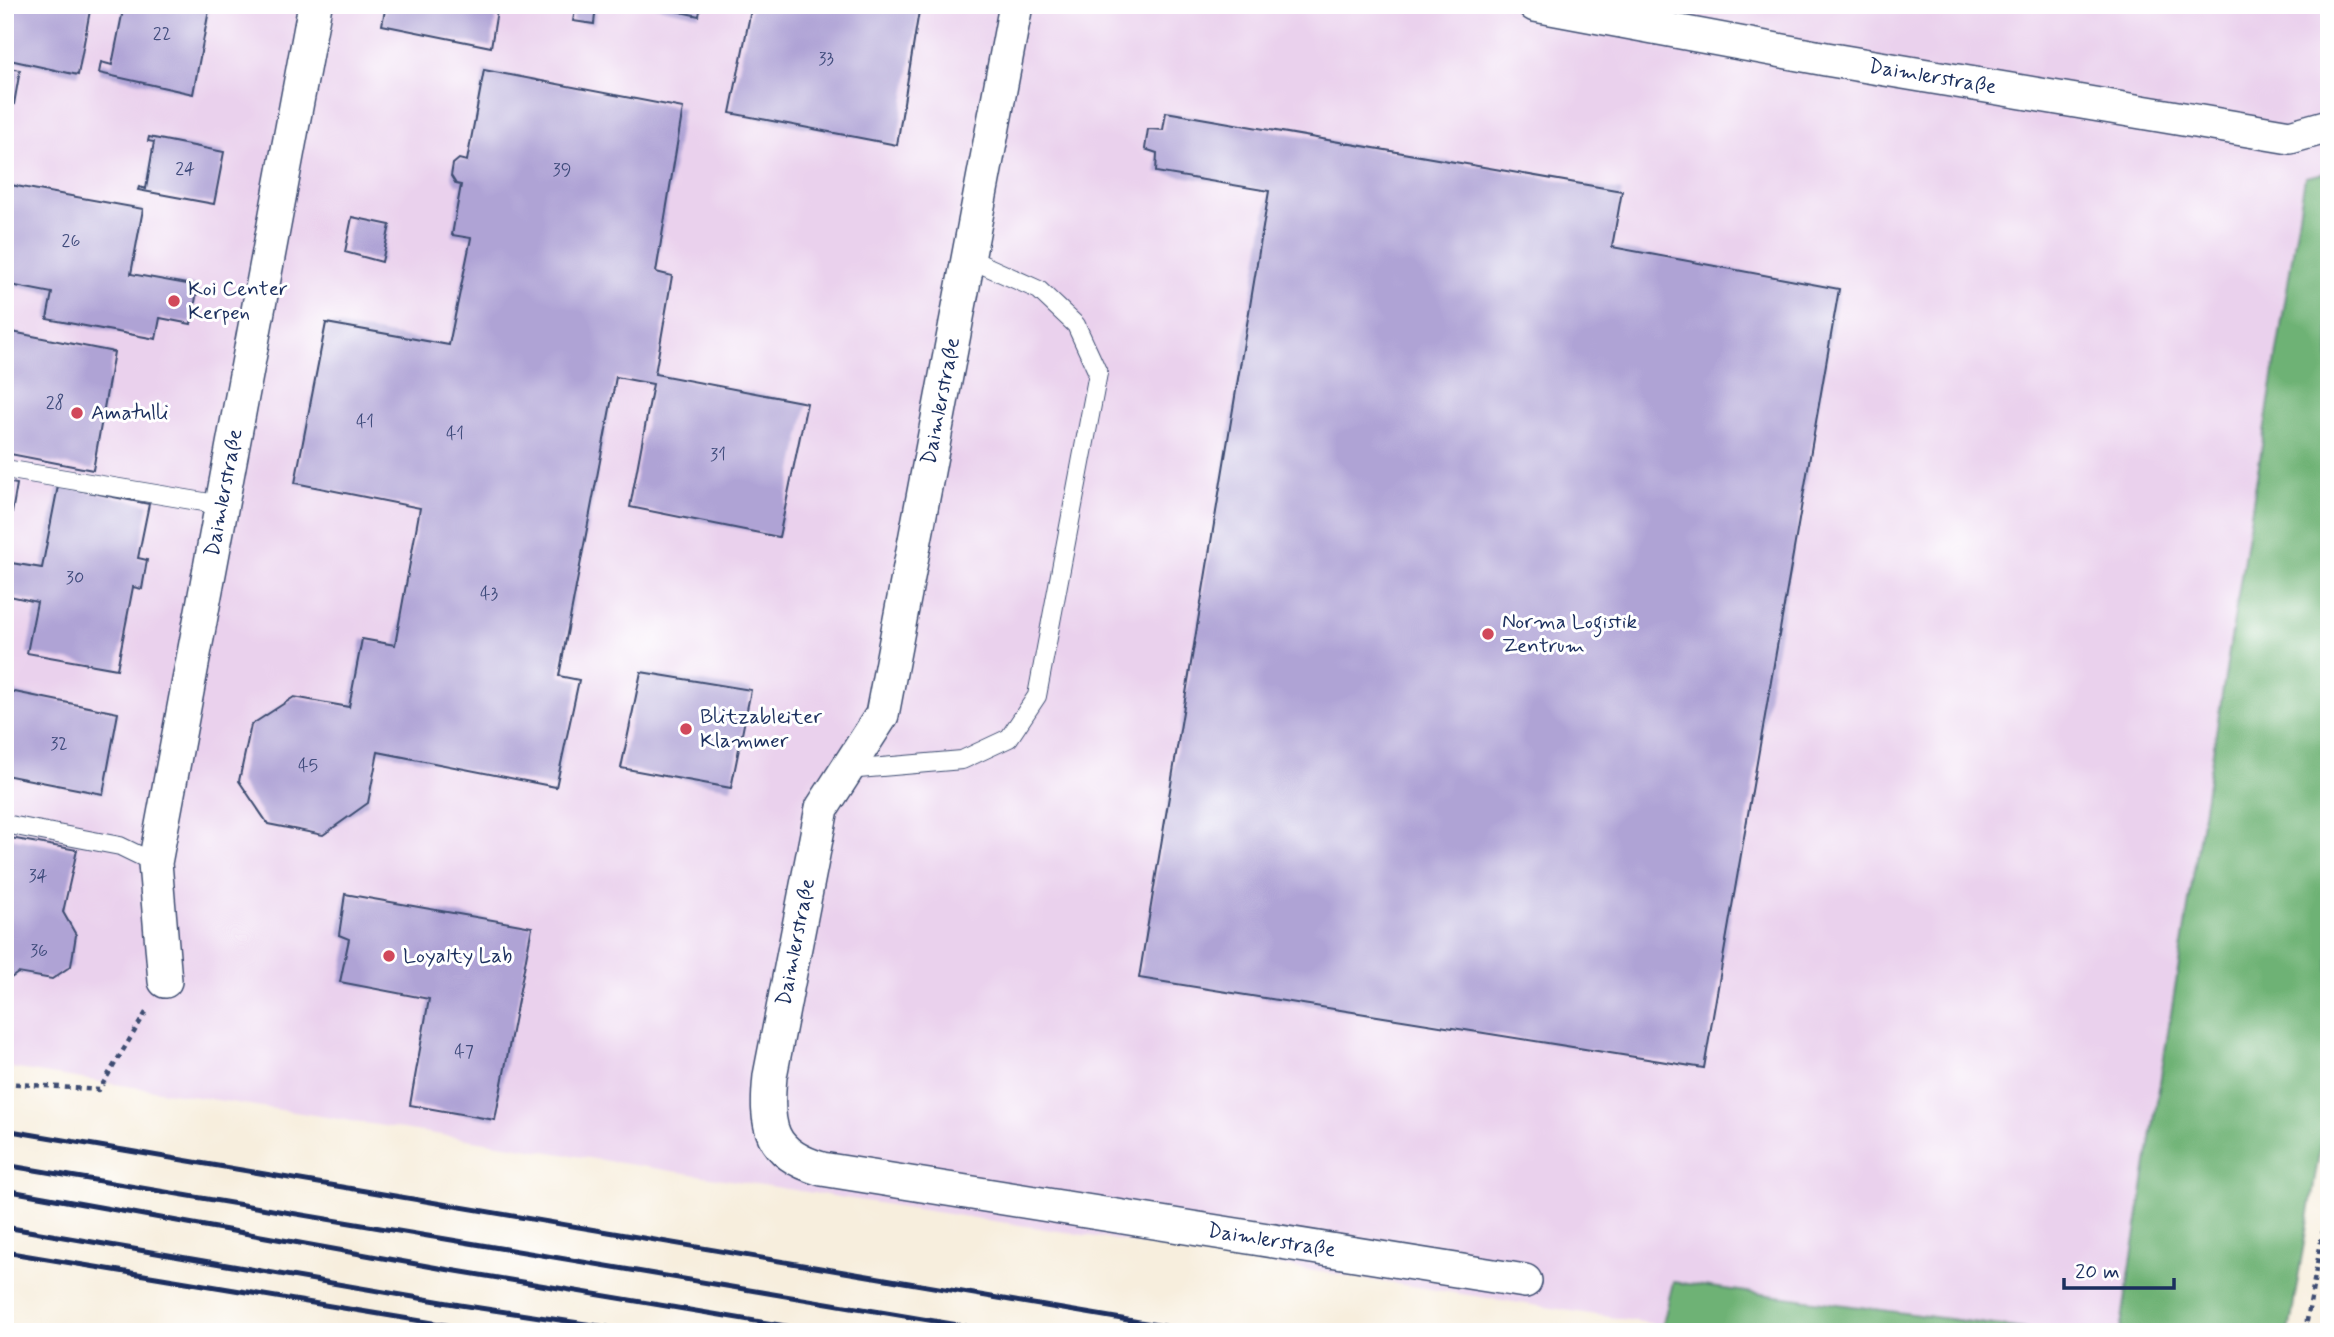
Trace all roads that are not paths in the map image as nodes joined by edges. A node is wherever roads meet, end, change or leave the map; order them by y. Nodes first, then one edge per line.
1 (315, 5) edge
2 (1016, 5) edge
3 (1535, 5) edge
4 (2329, 127) edge
5 (968, 258) junction
6 (5, 469) edge
7 (222, 505) junction
8 (847, 770) junction
9 (5, 824) edge
10 (155, 863) junction
11 (165, 981) road end
12 (1525, 1281) dead end

1 - 7 street, Daimlerstraße
2 - 5 street, Daimlerstraße
3 - 4 street, Daimlerstraße
5 - 8 street, Daimlerstraße
5 - 8 lane
6 - 7 lane
7 - 10 street, Daimlerstraße
8 - 12 street, Daimlerstraße
9 - 10 lane
10 - 11 street, Daimlerstraße

